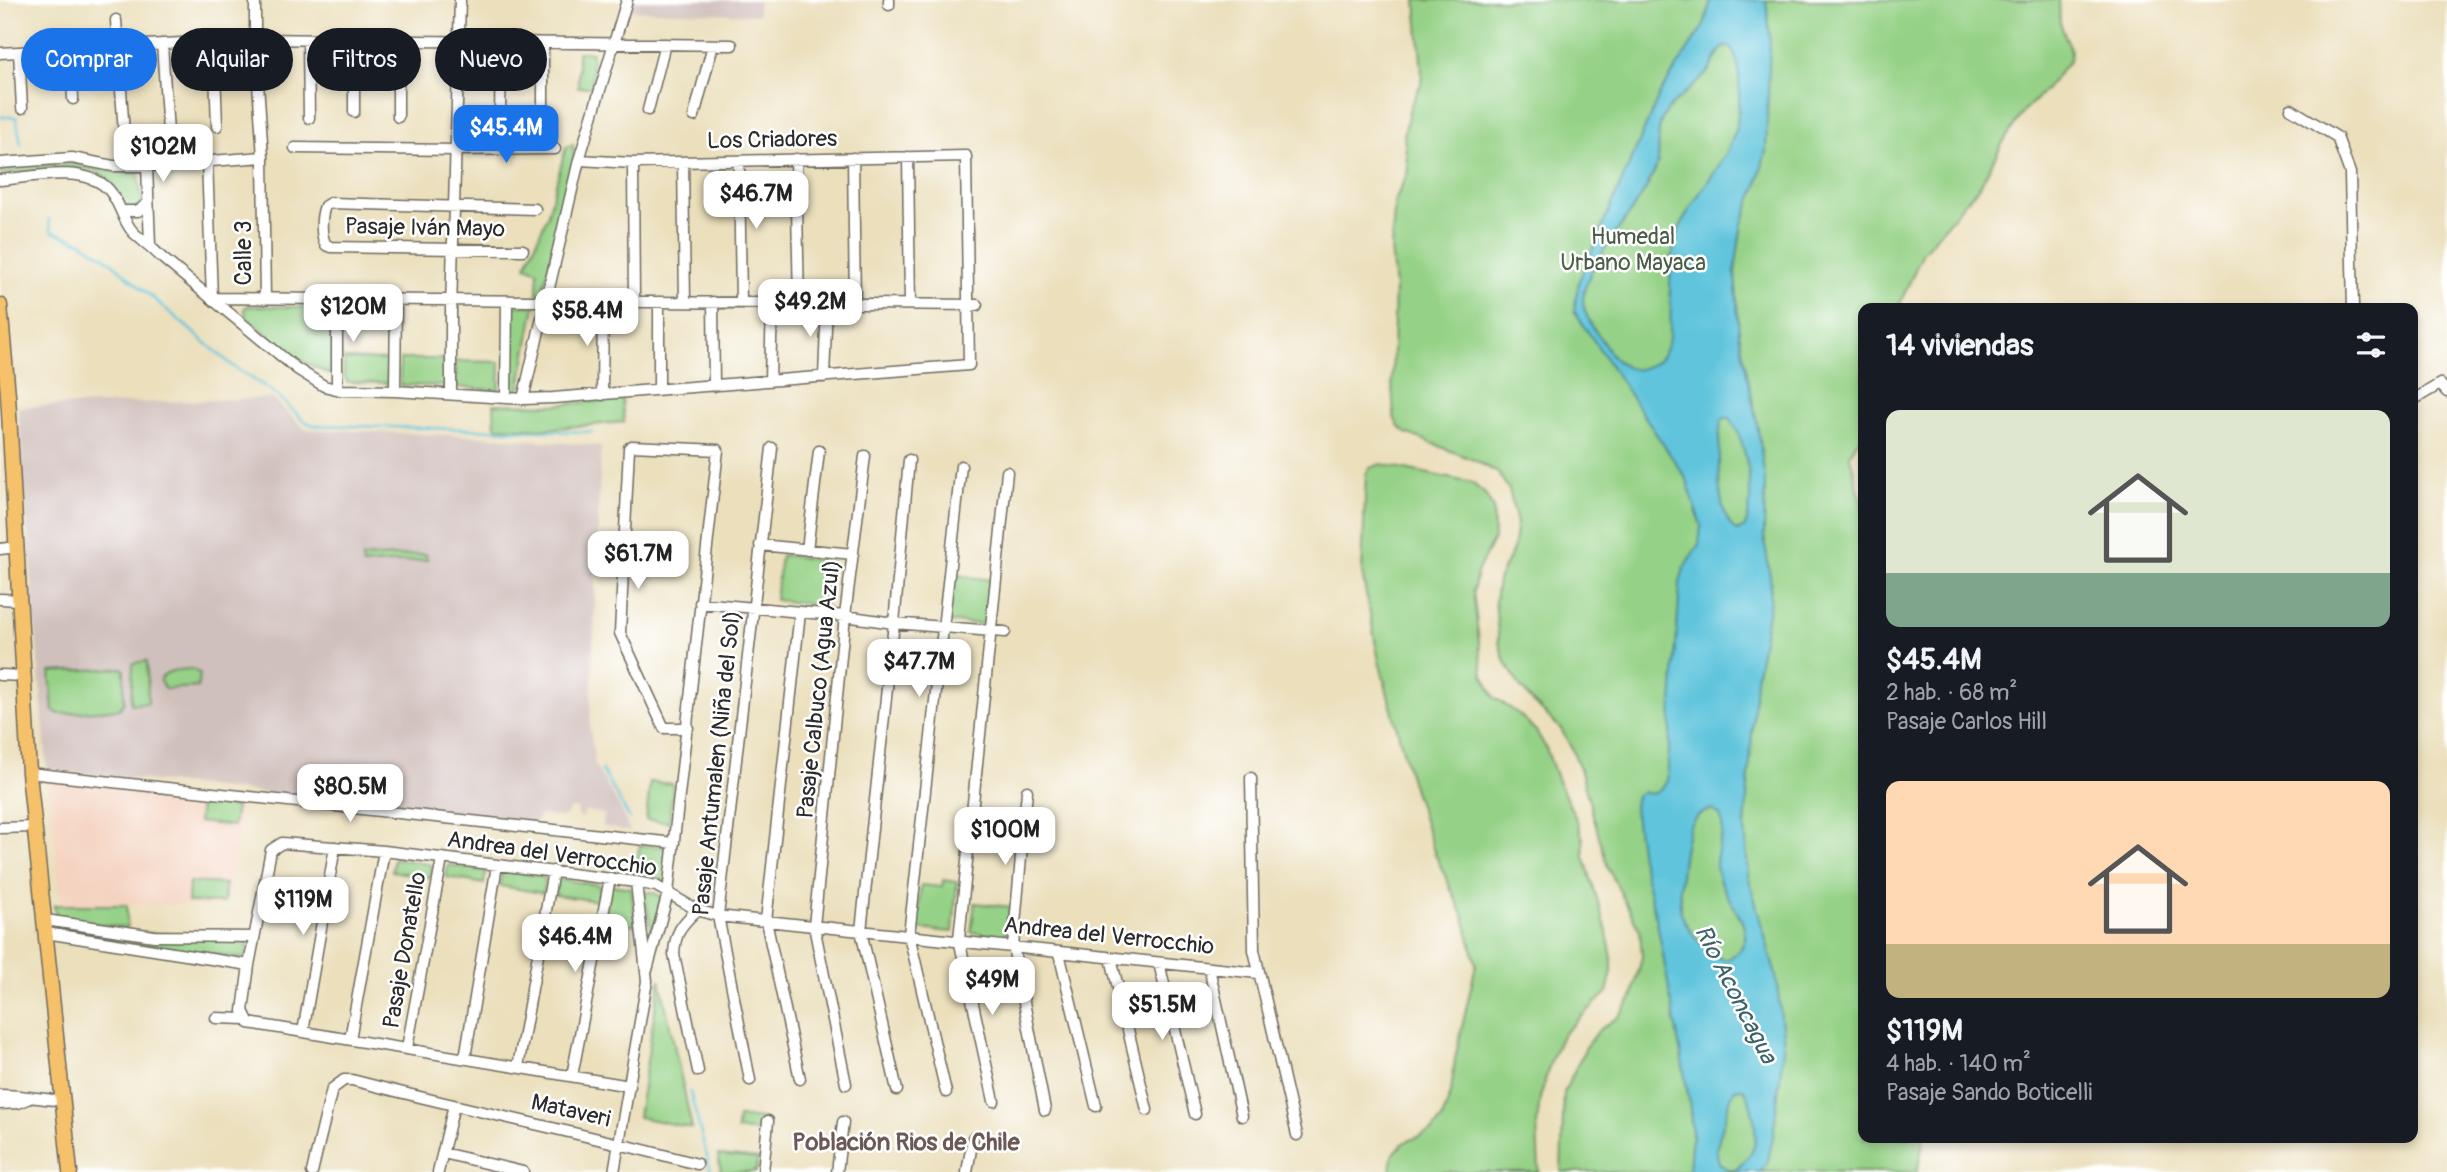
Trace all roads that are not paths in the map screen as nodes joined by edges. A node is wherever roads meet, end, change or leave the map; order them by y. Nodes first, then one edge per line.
1 (255, 0) edge
2 (460, 0) edge
3 (627, 0) edge
4 (116, 20) dead end
5 (116, 28) edge
6 (255, 28) edge
7 (459, 28) edge
8 (547, 43) edge
9 (157, 44) edge
10 (162, 44) junction
11 (171, 44) edge
12 (615, 44) junction
13 (665, 44) junction
14 (713, 45) junction
15 (732, 45) dead end
16 (19, 52) joint
17 (0, 53) edge
18 (74, 91) edge
19 (121, 91) edge
20 (216, 91) edge
21 (259, 91) edge
22 (309, 91) edge
23 (354, 91) edge
24 (398, 91) edge
25 (457, 91) edge
26 (500, 91) edge
27 (543, 91) edge
28 (74, 99) dead end
29 (22, 108) dead end
30 (2291, 109) dead end
31 (648, 110) dead end
32 (354, 112) dead end
33 (543, 116) dead end
34 (398, 117) dead end
35 (694, 117) dead end
36 (309, 118) dead end
37 (500, 120) dead end
38 (217, 126) dead end
39 (124, 132) dead end
40 (168, 132) dead end
41 (295, 149) dead end
42 (555, 149) dead end
43 (456, 150) junction
44 (264, 157) junction
45 (908, 157) junction
46 (853, 158) junction
47 (796, 159) junction
48 (207, 160) junction
49 (579, 160) junction
50 (739, 161) junction
51 (682, 162) junction
52 (0, 163) edge
53 (633, 163) junction
54 (147, 166) junction
55 (0, 180) edge
56 (148, 203) junction
57 (455, 205) junction
58 (535, 209) dead end
59 (122, 211) junction
60 (150, 245) junction
61 (454, 248) junction
62 (523, 250) dead end
63 (212, 298) junction
64 (248, 299) junction
65 (265, 299) junction
66 (337, 300) junction
67 (396, 300) junction
68 (453, 300) junction
69 (507, 300) junction
70 (546, 301) junction
71 (603, 301) junction
72 (634, 301) junction
73 (659, 302) junction
74 (685, 302) junction
75 (713, 302) junction
76 (741, 302) junction
77 (772, 302) junction
78 (799, 303) junction
79 (827, 303) junction
80 (855, 303) junction
81 (2353, 303) edge
82 (910, 304) junction
83 (972, 304) junction
84 (0, 305) edge
85 (237, 320) junction
86 (824, 377) junction
87 (769, 380) junction
88 (714, 386) junction
89 (337, 389) junction
90 (659, 390) junction
91 (395, 391) junction
92 (2447, 392) edge
93 (451, 394) junction
94 (602, 395) junction
95 (2418, 397) edge
96 (506, 398) junction
97 (523, 399) junction
98 (772, 448) dead end
99 (819, 451) dead end
100 (865, 456) dead end
101 (909, 460) dead end
102 (961, 466) dead end
103 (1007, 472) dead end
104 (760, 545) junction
105 (17, 547) junction
106 (0, 549) edge
107 (807, 550) junction
108 (853, 554) junction
109 (0, 599) edge
110 (20, 600) junction
111 (700, 603) junction
112 (753, 607) junction
113 (800, 612) junction
114 (845, 616) junction
115 (894, 623) junction
116 (943, 627) junction
117 (991, 630) junction
118 (1005, 632) dead end
119 (0, 675) edge
120 (25, 676) junction
121 (688, 727) junction
122 (29, 773) junction
123 (1251, 778) dead end
124 (1027, 791) dead end
125 (34, 827) junction
126 (0, 828) edge
127 (674, 843) junction
128 (335, 847) junction
129 (384, 851) junction
130 (442, 859) junction
131 (497, 865) junction
132 (553, 871) junction
133 (610, 878) junction
134 (636, 882) junction
135 (668, 893) junction
136 (697, 910) junction
137 (718, 916) junction
138 (766, 920) junction
139 (45, 926) junction
140 (814, 926) junction
141 (861, 930) junction
142 (909, 935) junction
143 (254, 937) junction
144 (959, 939) junction
145 (1013, 946) junction
146 (1059, 953) junction
147 (1111, 958) junction
148 (1159, 963) junction
149 (249, 965) junction
150 (1209, 968) junction
151 (648, 970) junction
152 (1258, 973) junction
153 (216, 1018) dead end
154 (245, 1019) junction
155 (303, 1032) junction
156 (350, 1039) junction
157 (407, 1048) junction
158 (465, 1058) junction
159 (518, 1067) junction
160 (698, 1071) dead end
161 (572, 1076) junction
162 (800, 1079) dead end
163 (750, 1080) dead end
164 (846, 1084) dead end
165 (630, 1087) junction
166 (897, 1090) dead end
167 (946, 1092) dead end
168 (0, 1095) edge
169 (30, 1098) junction
170 (63, 1101) junction
171 (994, 1101) dead end
172 (0, 1104) edge
173 (454, 1105) junction
174 (1096, 1106) dead end
175 (1045, 1110) dead end
176 (1147, 1110) dead end
177 (1195, 1114) dead end
178 (1242, 1116) dead end
179 (768, 1121) dead end
180 (844, 1122) dead end
181 (1297, 1135) dead end
182 (973, 1139) dead end
183 (620, 1143) junction
184 (443, 1153) junction
185 (697, 1164) dead end
186 (70, 1172) edge
187 (312, 1172) edge
188 (438, 1172) edge
189 (523, 1172) edge
190 (614, 1172) edge
191 (763, 1172) edge
192 (837, 1172) edge
193 (967, 1172) edge

1 - 6 street, Calle 3
2 - 7 street
3 - 12 street
4 - 5 street
8 - 12 street
9 - 10 street
10 - 11 street
10 - 40 street
12 - 13 street
12 - 49 street
13 - 14 street
13 - 31 street
14 - 15 street
14 - 35 street
16 - 17 street
16 - 29 street
18 - 28 street
19 - 39 street
20 - 38 street
21 - 44 street, Calle 3
22 - 36 street
23 - 32 street
24 - 34 street
25 - 43 street
26 - 37 street
27 - 33 street
30 - 81 street
41 - 43 street
42 - 43 street
43 - 57 street
44 - 48 street
44 - 65 street, Calle 3
45 - 46 street, Los Criadores
45 - 82 street
45 - 83 street, Los Criadores
46 - 47 street, Los Criadores
46 - 80 street
47 - 50 street, Los Criadores
47 - 78 street
48 - 54 street
48 - 63 street
49 - 53 street, Los Criadores
49 - 70 street
50 - 51 street, Los Criadores
50 - 76 street
51 - 53 street, Los Criadores
51 - 74 street
52 - 54 street
53 - 72 street
54 - 56 street
55 - 59 street
56 - 59 street
56 - 60 street
57 - 58 street
57 - 61 street
57 - 61 street, Pasaje Iván Mayo
59 - 60 street
60 - 63 street
61 - 62 street, Pasaje Iván Mayo
61 - 68 street
63 - 64 street
63 - 85 street
64 - 65 street
64 - 85 street
65 - 66 street
66 - 67 street
66 - 89 street
67 - 68 street
67 - 91 street
68 - 69 street
68 - 93 street
69 - 70 street
69 - 96 street
70 - 71 street
70 - 97 street
71 - 72 street
71 - 94 street
72 - 73 street
73 - 74 street
73 - 90 street
74 - 75 street
75 - 76 street
75 - 88 street
76 - 77 street
77 - 78 street
77 - 87 street
78 - 79 street
79 - 80 street
79 - 86 street
80 - 82 street
82 - 83 street
83 - 86 street
84 - 105 main road
85 - 89 street
86 - 87 street
87 - 88 street
88 - 90 street
89 - 91 street
90 - 94 street
91 - 93 street
92 - 95 street
93 - 96 street
94 - 97 street
96 - 97 street
98 - 104 street, Pasaje Antumalen (Niña del Sol)
99 - 107 street
100 - 108 street, Pasaje Calbuco (Agua Azul)
101 - 115 street
102 - 116 street
103 - 117 street
104 - 107 street
104 - 112 street, Pasaje Antumalen (Niña del Sol)
105 - 106 street
105 - 110 main road
107 - 108 street
108 - 114 street, Pasaje Calbuco (Agua Azul)
109 - 110 street
110 - 120 main road
111 - 112 street
111 - 121 street
111 - 121 street
112 - 113 street
112 - 137 street, Pasaje Antumalen (Niña del Sol)
113 - 114 street
113 - 138 street
114 - 115 street
114 - 140 street, Pasaje Calbuco (Agua Azul)
115 - 116 street
115 - 141 street
116 - 117 street
116 - 142 street
117 - 118 street
117 - 144 street
119 - 120 street
120 - 122 main road
121 - 127 street
122 - 125 main road
122 - 127 street
123 - 152 street
124 - 145 street
125 - 126 street
125 - 139 main road
127 - 135 street
128 - 129 street, Andrea del Verrocchio
128 - 143 street, Andrea del Verrocchio
128 - 155 street
129 - 130 street, Andrea del Verrocchio
129 - 156 street
130 - 131 street, Andrea del Verrocchio
130 - 157 street, Pasaje Donatello
131 - 132 street, Andrea del Verrocchio
131 - 158 street
132 - 133 street, Andrea del Verrocchio
132 - 159 street
133 - 134 street, Andrea del Verrocchio
133 - 161 street
134 - 135 street, Andrea del Verrocchio
134 - 151 street
135 - 136 street, Andrea del Verrocchio
135 - 151 street
136 - 137 street, Andrea del Verrocchio
136 - 160 street
137 - 138 street, Andrea del Verrocchio
137 - 163 street, Pasaje Antumalen (Niña del Sol)
138 - 140 street, Andrea del Verrocchio
138 - 162 street
139 - 143 street
139 - 149 street
139 - 170 main road
140 - 141 street, Andrea del Verrocchio
140 - 164 street, Pasaje Calbuco (Agua Azul)
141 - 142 street, Andrea del Verrocchio
141 - 166 street
142 - 144 street, Andrea del Verrocchio
142 - 167 street
143 - 149 street, Andrea del Verrocchio
144 - 145 street, Andrea del Verrocchio
144 - 171 street
145 - 146 street, Andrea del Verrocchio
145 - 175 street
146 - 147 street, Andrea del Verrocchio
146 - 174 street
147 - 148 street, Andrea del Verrocchio
147 - 176 street
148 - 150 street, Andrea del Verrocchio
148 - 177 street
149 - 154 street, Andrea del Verrocchio
150 - 152 street, Andrea del Verrocchio
150 - 178 street
151 - 165 street
152 - 181 street
153 - 154 street
154 - 155 street
155 - 156 street
156 - 157 street
157 - 158 street
158 - 159 street
159 - 161 street
161 - 165 street
165 - 183 street
168 - 169 street
169 - 170 street
169 - 172 street
170 - 186 main road
173 - 183 street, Mataveri
173 - 184 street
173 - 187 street, Mataveri
179 - 191 street
180 - 192 street
182 - 193 street
183 - 185 street, Mataveri
183 - 190 street
184 - 188 street
184 - 189 street

